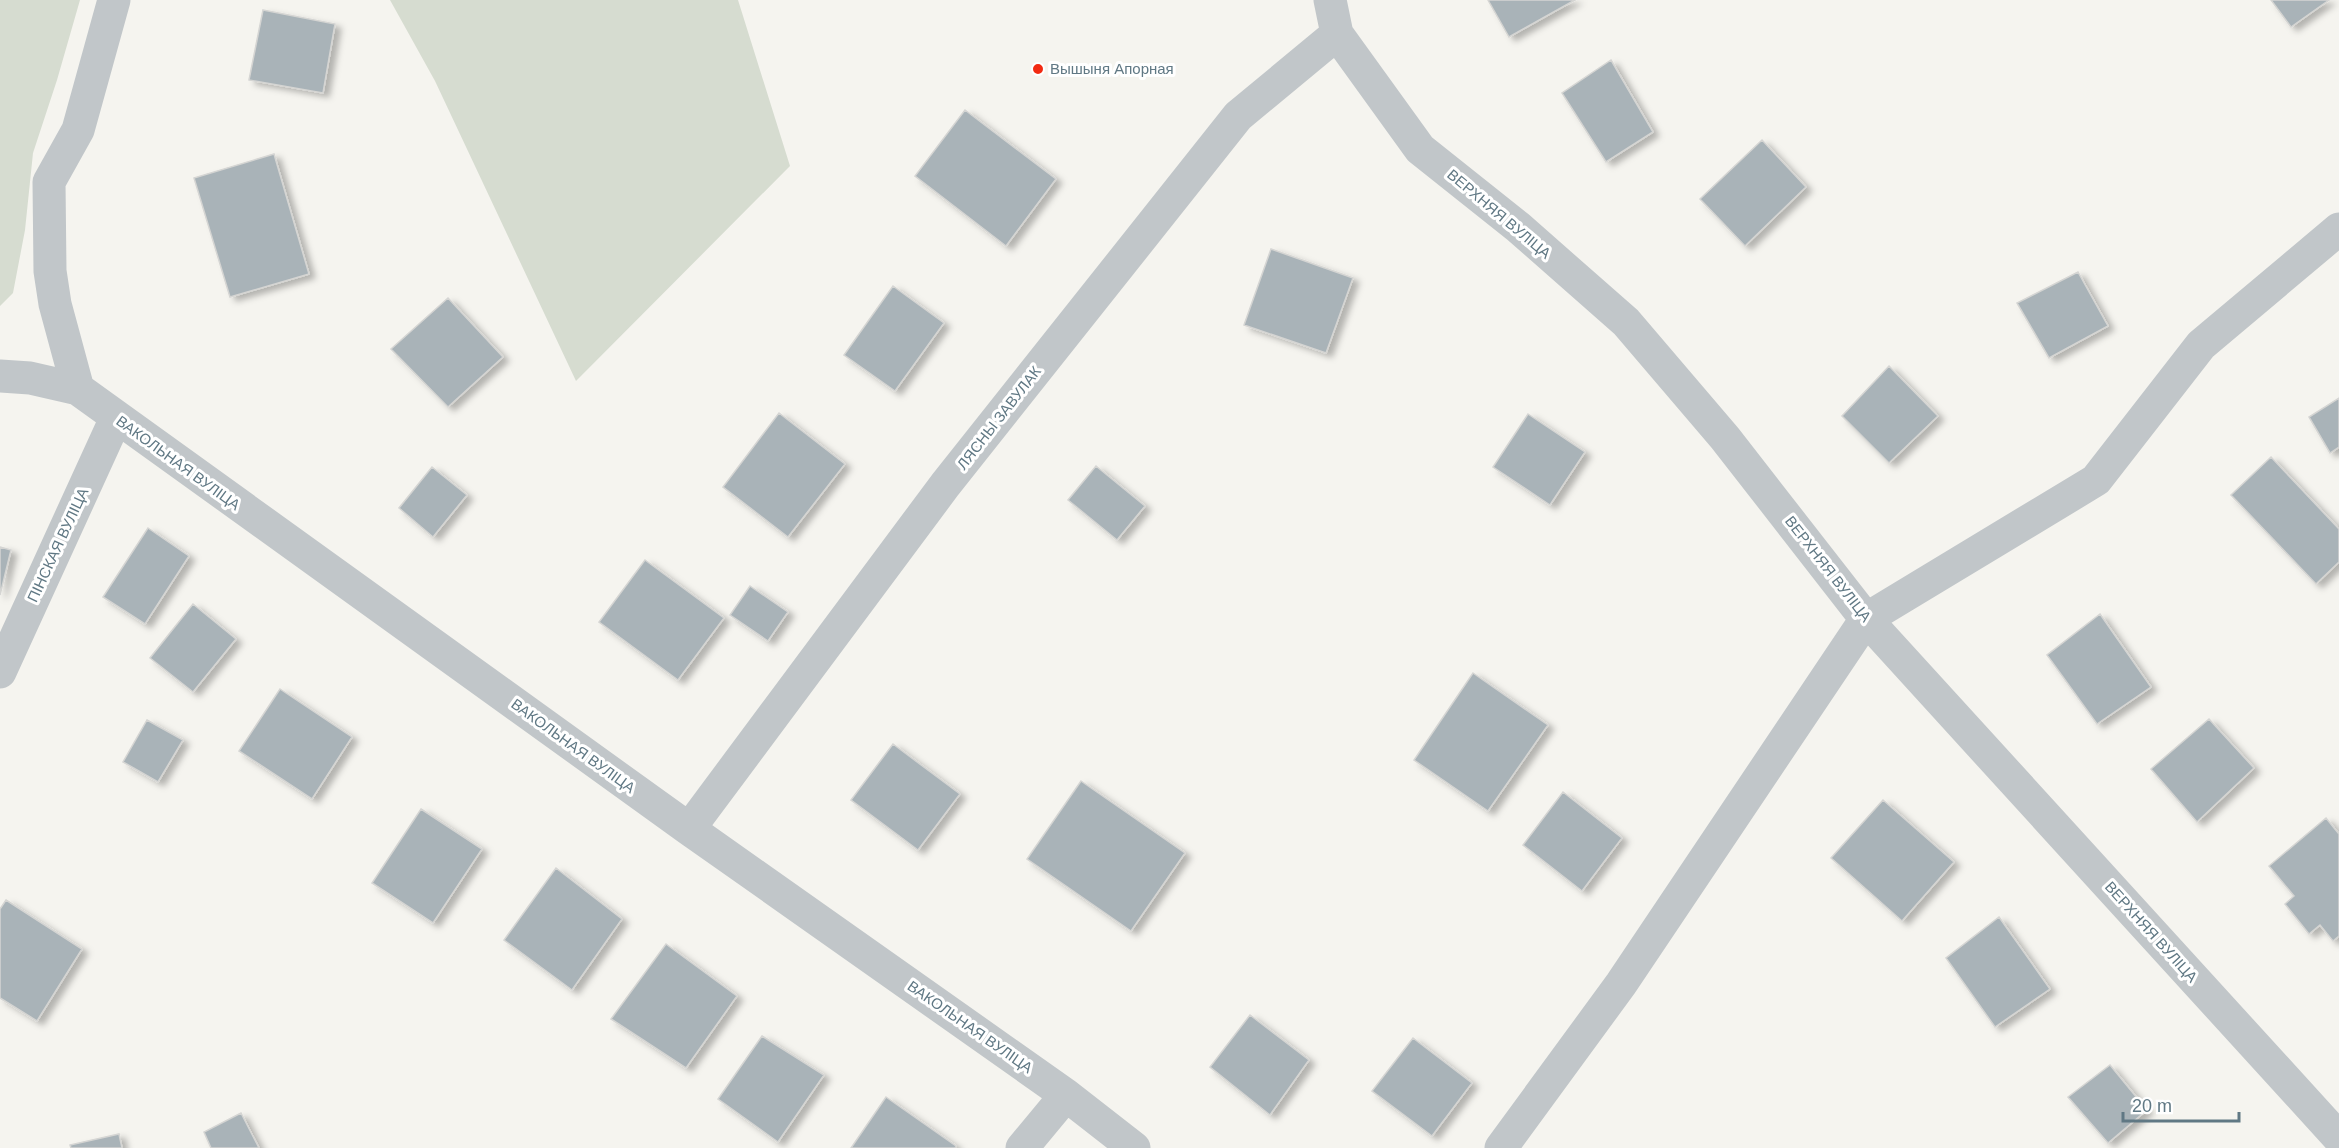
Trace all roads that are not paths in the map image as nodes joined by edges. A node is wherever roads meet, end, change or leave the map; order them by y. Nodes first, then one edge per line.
1 (114, 0) edge
2 (1330, 0) edge
3 (1336, 34) junction
4 (2339, 229) edge
5 (0, 376) edge
6 (78, 389) junction
7 (116, 418) junction
8 (1866, 619) junction
9 (0, 672) edge
10 (688, 829) junction
11 (1066, 1095) junction
12 (2339, 1138) edge
13 (1022, 1148) edge
14 (1134, 1148) edge
15 (1501, 1148) edge

1 - 6 street
2 - 3 street, ВЕРХНЯЯ ВУЛІЦА
3 - 8 street, ВЕРХНЯЯ ВУЛІЦА
3 - 10 street, ЛЯСНЫ ЗАВУЛАК
4 - 8 street
5 - 6 street, ВАКОЛЬНАЯ ВУЛІЦА
6 - 7 street, ВАКОЛЬНАЯ ВУЛІЦА
7 - 9 street, ПІНСКАЯ ВУЛІЦА
7 - 10 street, ВАКОЛЬНАЯ ВУЛІЦА
8 - 12 street, ВЕРХНЯЯ ВУЛІЦА
8 - 15 street
10 - 11 street, ВАКОЛЬНАЯ ВУЛІЦА
11 - 13 street
11 - 14 street, ВАКОЛЬНАЯ ВУЛІЦА

